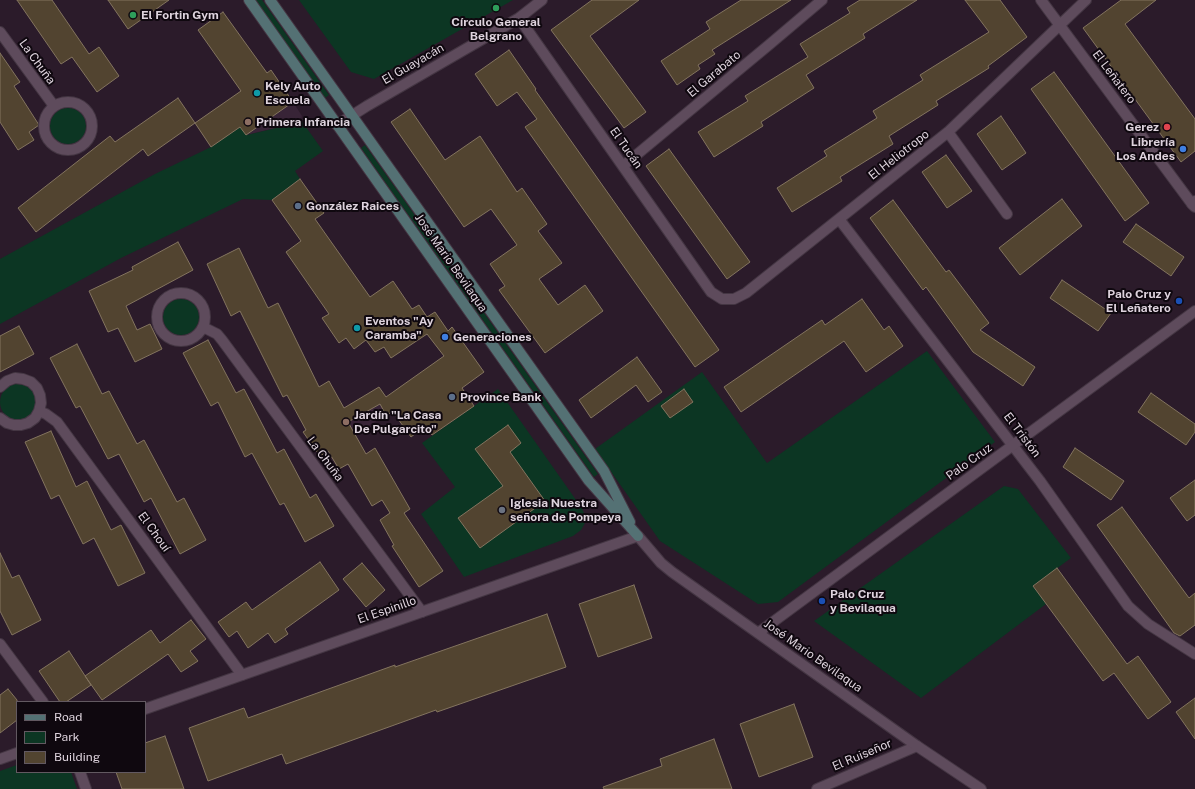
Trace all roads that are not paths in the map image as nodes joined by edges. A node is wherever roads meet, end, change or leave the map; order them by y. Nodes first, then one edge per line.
1 (249, 0) edge
2 (270, 0) edge
3 (542, 0) edge
4 (822, 0) edge
5 (1041, 0) edge
6 (1086, 0) edge
7 (519, 18) junction
8 (1060, 26) junction
9 (0, 32) edge
10 (54, 106) junction
11 (352, 115) junction
12 (337, 125) junction
13 (948, 132) junction
14 (623, 166) junction
15 (1194, 204) edge
16 (1007, 214) dead end
17 (839, 219) junction
18 (711, 292) joint
19 (1195, 311) edge
20 (203, 327) junction
21 (0, 386) edge
22 (39, 412) junction
23 (0, 418) edge
24 (1013, 445) junction
25 (638, 536) junction
26 (422, 612) junction
27 (758, 633) junction
28 (0, 644) edge
29 (1195, 654) edge
30 (242, 675) junction
31 (42, 701) edge
32 (146, 709) edge
33 (917, 746) junction
34 (16, 754) edge
35 (0, 759) edge
36 (80, 773) edge
37 (86, 789) edge
38 (817, 789) edge
39 (981, 789) edge

1 - 12 main road, José Mario Bevilaqua
2 - 11 main road, José Mario Bevilaqua
3 - 7 street, El Guayacán
4 - 14 street, El Garabato
5 - 8 street, El Leñatero
6 - 8 street, El Heliotropo
7 - 11 street, El Guayacán
7 - 14 street, El Tucán
8 - 13 street, El Heliotropo
8 - 15 street, El Leñatero
9 - 10 street, La Chuña
10 - 10 street
11 - 12 street, El Guayacán
11 - 25 main road, José Mario Bevilaqua
12 - 25 main road, José Mario Bevilaqua
13 - 16 street
13 - 17 street, El Heliotropo
14 - 18 street, El Tucán
17 - 18 street, El Heliotropo
17 - 24 street, El Tristón
19 - 24 street, Palo Cruz
20 - 20 street
20 - 26 street, La Chuña
21 - 22 street
22 - 23 street
22 - 30 street, El Chouí
24 - 27 street, Palo Cruz
24 - 29 street, El Tristón
25 - 26 street, El Espinillo
25 - 27 street, José Mario Bevilaqua
26 - 30 street, El Espinillo
27 - 33 street, José Mario Bevilaqua
28 - 31 street
30 - 32 street, El Espinillo
33 - 38 street, El Ruiseñor
33 - 39 street, José Mario Bevilaqua
34 - 35 street
36 - 37 street

